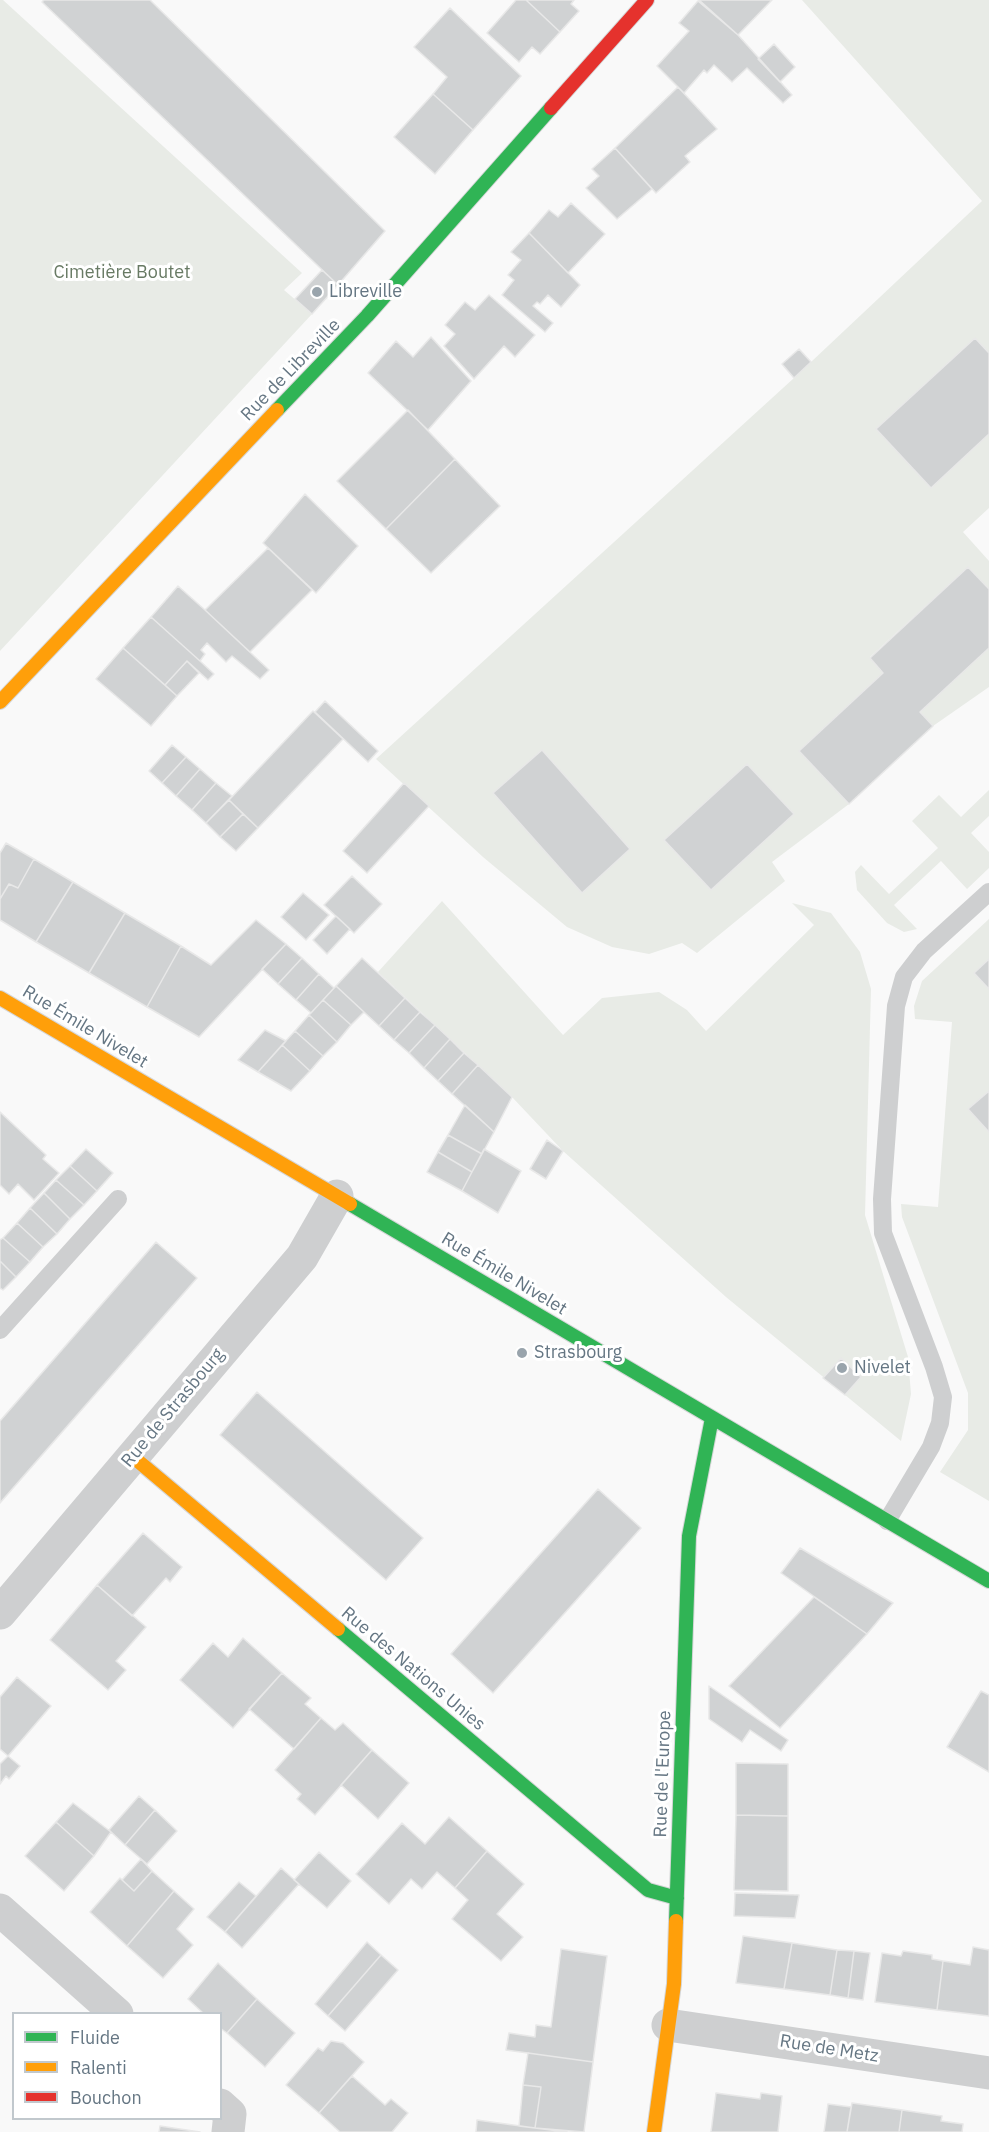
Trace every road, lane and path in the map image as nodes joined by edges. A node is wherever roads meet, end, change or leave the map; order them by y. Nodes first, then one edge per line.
1 (647, 0) edge
2 (0, 702) edge
3 (989, 892) edge
4 (4, 1008) edge
5 (336, 1196) junction
6 (118, 1199) dead end
7 (0, 1330) edge
8 (712, 1418) junction
9 (132, 1456) junction
10 (887, 1521) junction
11 (989, 1581) edge
12 (0, 1613) edge
13 (677, 1898) junction
14 (0, 1910) edge
15 (116, 2012) edge
16 (668, 2025) junction
17 (989, 2073) edge
18 (222, 2107) edge
19 (228, 2132) edge
20 (654, 2132) edge

1 - 2 street, Rue de Libreville
3 - 10 lane
4 - 5 street, Rue Émile Nivelet
5 - 8 street, Rue Émile Nivelet
5 - 9 street, Rue de Strasbourg
6 - 7 lane
8 - 10 street, Rue Émile Nivelet
8 - 13 street, Rue de l'Europe
9 - 12 street, Rue de Strasbourg
9 - 13 street, Rue des Nations Unies
10 - 11 street, Rue Émile Nivelet
13 - 16 street, Rue de l'Europe
14 - 15 street
16 - 17 street, Rue de Metz
16 - 20 street, Rue de l'Europe
18 - 19 street

